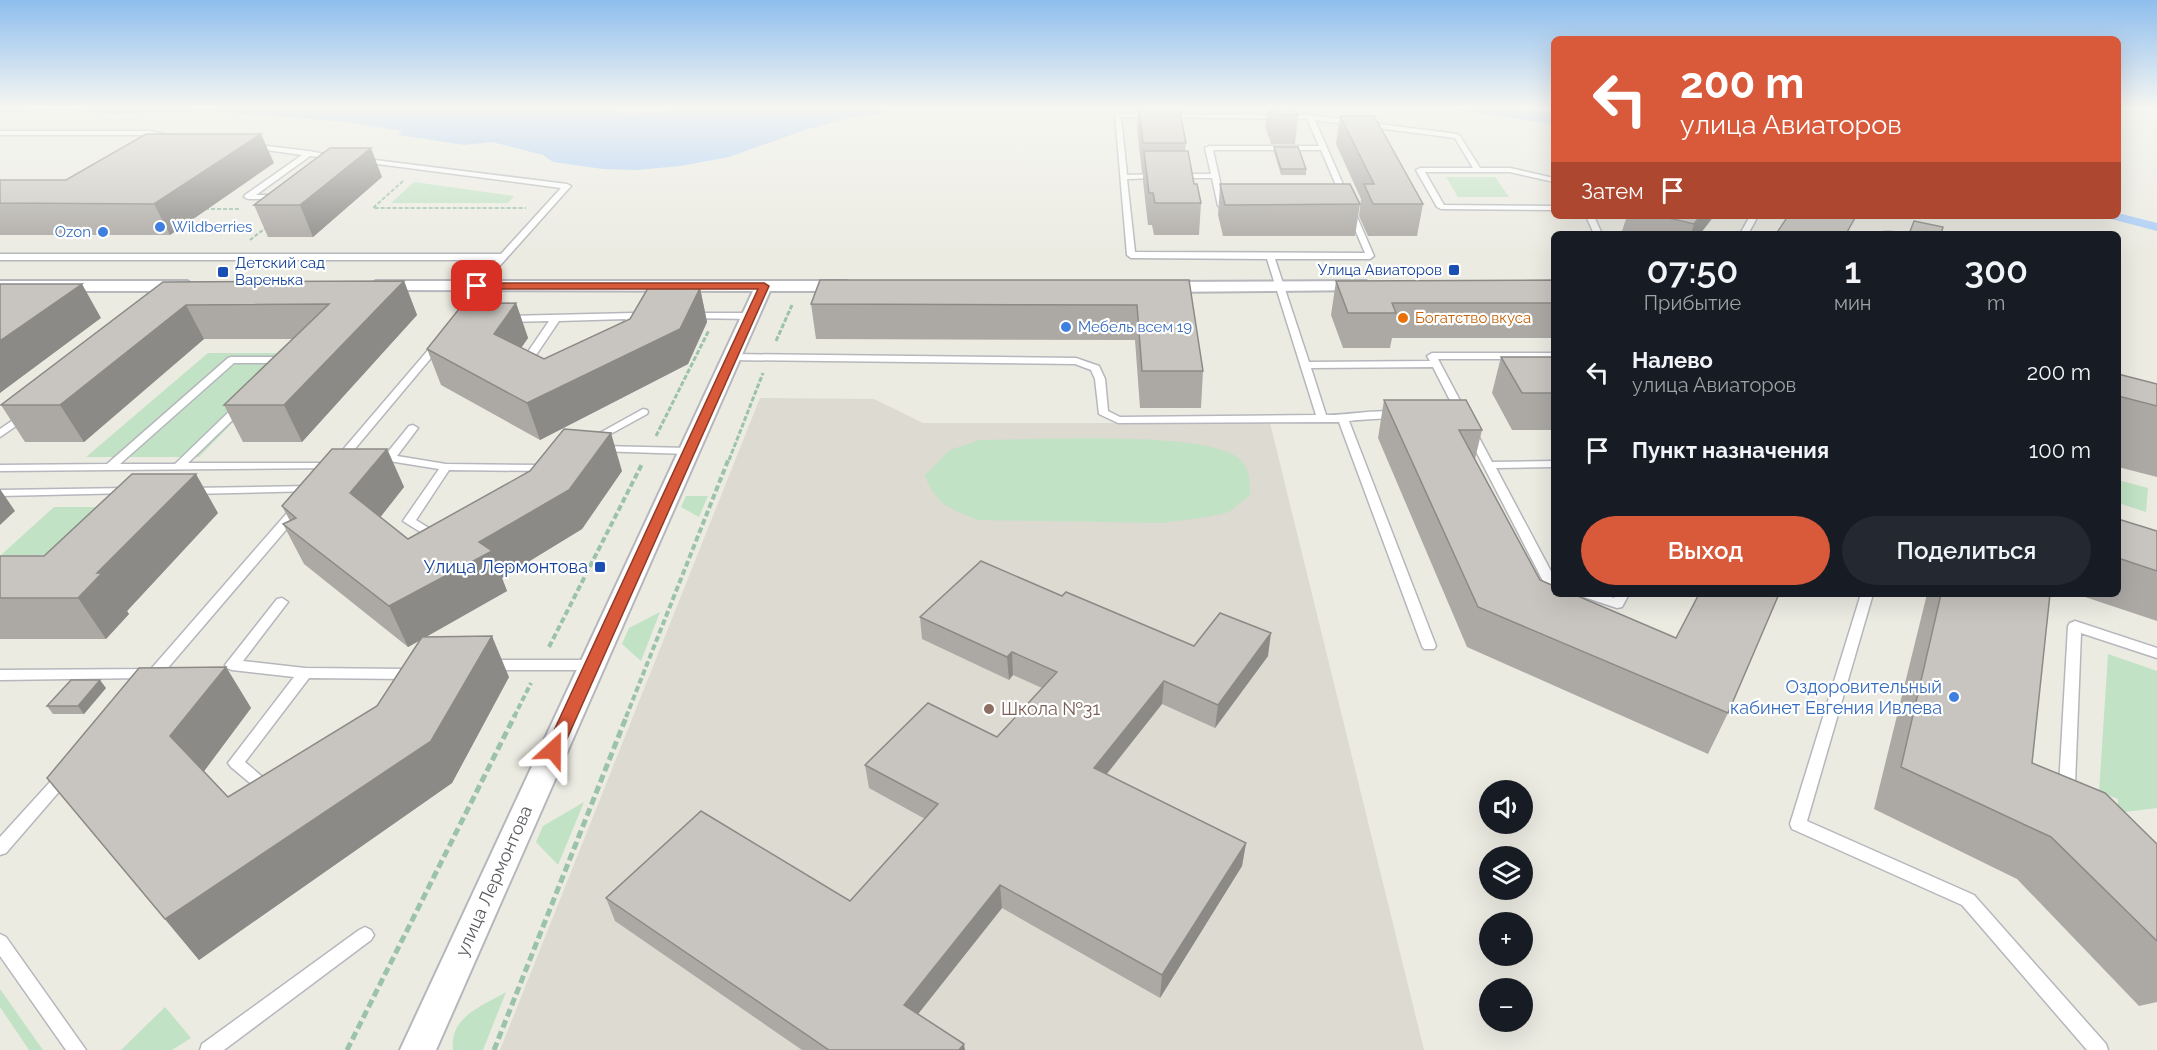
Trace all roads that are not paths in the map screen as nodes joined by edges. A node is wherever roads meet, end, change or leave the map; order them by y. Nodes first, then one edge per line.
1 (303, 157) edge
2 (337, 157) edge
3 (1122, 157) edge
4 (1211, 157) edge
5 (1328, 157) edge
6 (1470, 157) edge
7 (354, 159) edge
8 (335, 164) edge
9 (1478, 170) junction
10 (1216, 176) junction
11 (1124, 177) junction
12 (1551, 179) edge
13 (292, 197) edge
14 (1233, 206) edge
15 (1337, 206) edge
16 (1348, 206) junction
17 (1551, 208) edge
18 (1270, 256) junction
19 (0, 257) edge
20 (502, 257) junction
21 (0, 286) edge
22 (209, 286) edge
23 (360, 286) edge
24 (477, 286) junction
25 (764, 286) junction
26 (866, 286) edge
27 (1137, 286) edge
28 (1385, 286) edge
29 (1279, 287) junction
30 (633, 316) junction
31 (645, 316) edge
32 (680, 316) edge
33 (750, 316) junction
34 (556, 318) junction
35 (506, 319) edge
36 (621, 335) edge
37 (443, 338) edge
38 (1551, 356) edge
39 (731, 357) junction
40 (1436, 364) junction
41 (1306, 365) junction
42 (547, 366) edge
43 (280, 368) edge
44 (255, 393) edge
45 (38, 405) edge
46 (643, 412) dead end
47 (1414, 414) edge
48 (1322, 418) junction
49 (1343, 419) junction
50 (413, 428) dead end
51 (0, 434) edge
52 (688, 451) junction
53 (1551, 464) edge
54 (1488, 465) junction
55 (334, 466) junction
56 (178, 467) junction
57 (446, 467) junction
58 (0, 468) edge
59 (109, 468) junction
60 (544, 470) edge
61 (315, 489) junction
62 (140, 491) edge
63 (175, 491) edge
64 (0, 493) edge
65 (446, 542) edge
66 (1551, 580) edge
67 (1597, 597) edge
68 (1621, 597) edge
69 (1866, 597) edge
70 (282, 602) dead end
71 (1429, 646) dead end
72 (2157, 653) edge
73 (473, 665) edge
74 (592, 665) junction
75 (156, 673) junction
76 (305, 673) junction
77 (0, 675) edge
78 (140, 690) edge
79 (396, 692) edge
80 (70, 769) edge
81 (2084, 800) edge
82 (280, 801) edge
83 (0, 848) edge
84 (365, 935) dead end
85 (0, 942) edge
86 (77, 1050) edge
87 (208, 1050) edge
88 (418, 1050) edge
89 (2099, 1050) edge

1 - 13 lane
2 - 8 lane
3 - 11 lane
4 - 10 lane
5 - 16 lane
6 - 9 lane
7 - 20 lane
9 - 12 lane
9 - 17 lane
10 - 11 lane
10 - 14 lane
11 - 18 lane
15 - 16 lane
16 - 18 lane
18 - 29 lane
19 - 20 lane
20 - 24 lane
21 - 22 street
23 - 24 street
24 - 25 street
25 - 26 street
25 - 33 street, улица Лермонтова
27 - 29 street
28 - 29 street
29 - 41 lane
30 - 31 lane
30 - 34 lane
30 - 36 lane
32 - 33 lane
33 - 39 street, улица Лермонтова
34 - 35 lane
34 - 42 lane
37 - 55 lane
38 - 40 lane
39 - 48 lane
39 - 52 street, улица Лермонтова
40 - 41 lane
40 - 54 lane
41 - 48 lane
43 - 59 lane
44 - 56 lane
45 - 51 lane
46 - 52 lane
47 - 49 lane
48 - 49 lane
49 - 71 lane
50 - 57 lane
52 - 74 street, улица Лермонтова
53 - 54 lane
54 - 66 lane
55 - 56 lane
55 - 61 lane
56 - 59 lane
57 - 60 lane
57 - 65 lane
58 - 59 lane
61 - 63 lane
61 - 75 lane
62 - 64 lane
67 - 68 lane
69 - 89 lane
70 - 76 lane
72 - 81 lane
73 - 74 lane
74 - 88 street, улица Лермонтова
75 - 77 lane
75 - 78 lane
76 - 79 lane
76 - 82 lane
80 - 83 lane
84 - 87 lane
85 - 86 lane

